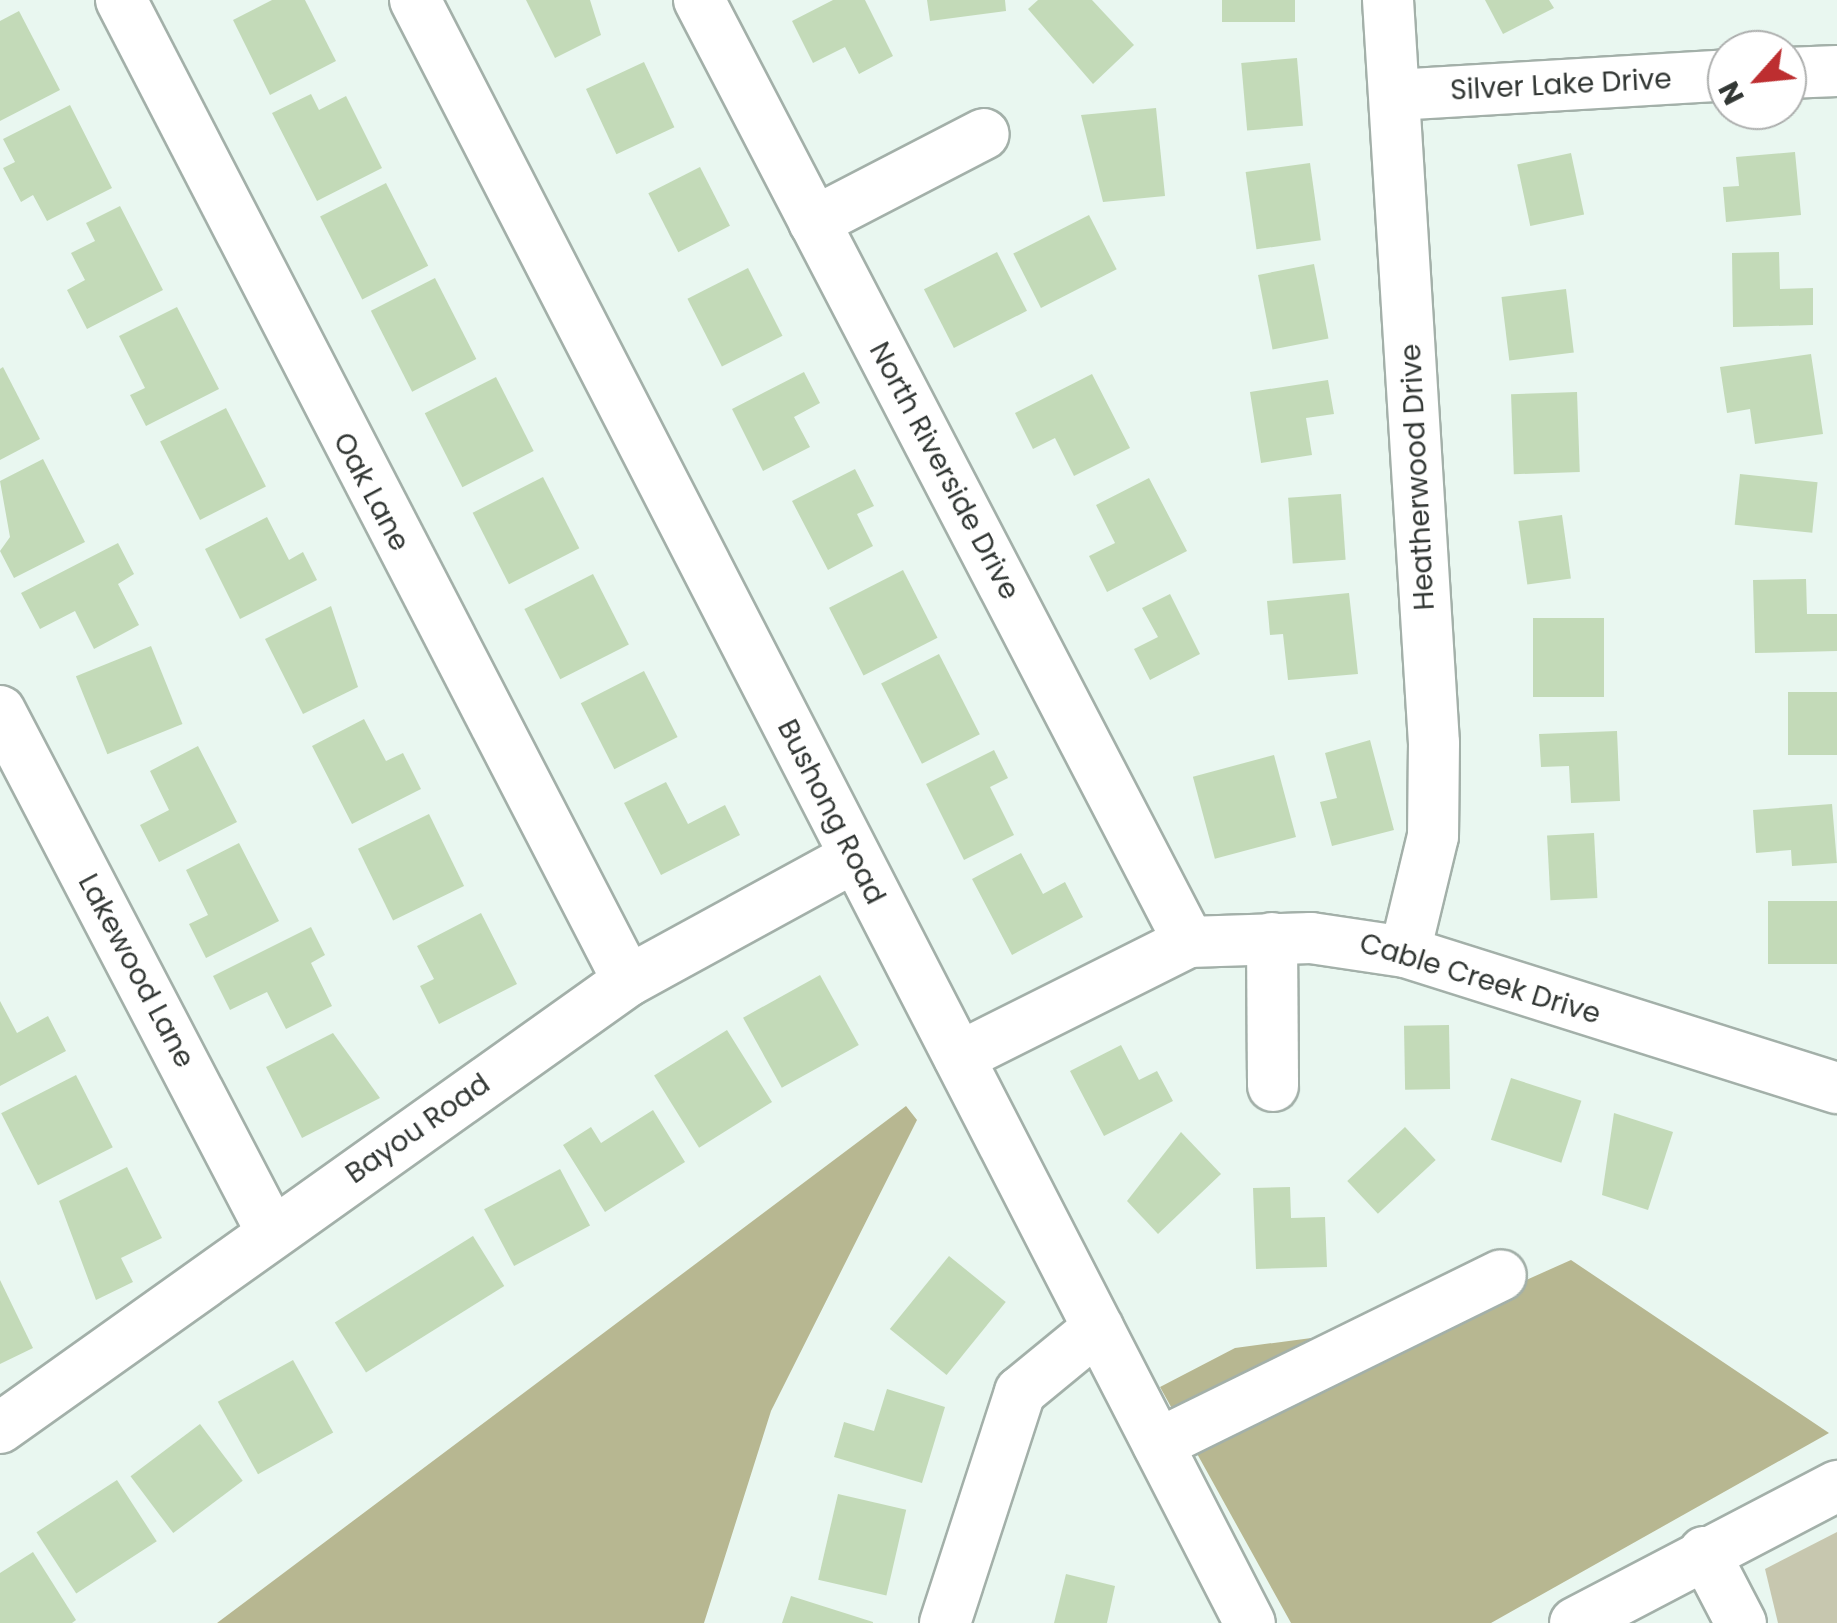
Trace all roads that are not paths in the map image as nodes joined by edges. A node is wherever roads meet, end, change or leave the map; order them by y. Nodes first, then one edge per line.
1 (120, 0) edge
2 (416, 0) edge
3 (699, 0) edge
4 (1388, 0) edge
5 (1837, 71) edge
6 (1807, 72) edge
7 (1707, 77) edge
8 (1395, 95) junction
9 (984, 134) dead end
10 (814, 222) junction
11 (0, 711) edge
12 (853, 858) junction
13 (1272, 938) junction
14 (1189, 942) junction
15 (1405, 952) junction
16 (628, 981) junction
17 (960, 1058) junction
18 (1274, 1086) dead end
19 (1837, 1088) edge
20 (271, 1231) junction
21 (1501, 1275) dead end
22 (1098, 1328) junction
23 (0, 1428) edge
24 (1158, 1444) junction
25 (1837, 1486) edge
26 (1704, 1552) junction
27 (946, 1623) edge
28 (1250, 1623) edge
29 (1575, 1623) edge
30 (1741, 1623) edge

1 - 16 street, Oak Lane
2 - 12 street, Bushong Road
3 - 10 street, North Riverside Drive
4 - 8 street, Heatherwood Drive
5 - 6 street
7 - 8 street, Silver Lake Drive
8 - 15 street, Heatherwood Drive
9 - 10 street
10 - 14 street, North Riverside Drive
11 - 20 street, Lakewood Lane
12 - 16 street, Bayou Road
12 - 17 street, Bushong Road
13 - 14 street, Cable Creek Drive
13 - 15 street, Cable Creek Drive
13 - 18 street
14 - 17 street, Cable Creek Drive
15 - 19 street, Cable Creek Drive
16 - 20 street, Bayou Road
17 - 22 street, Bushong Road
20 - 23 street, Bayou Road
21 - 24 street
22 - 24 street, Bushong Road
22 - 27 street
24 - 28 street, Bushong Road
25 - 26 street
26 - 29 street
26 - 30 street

